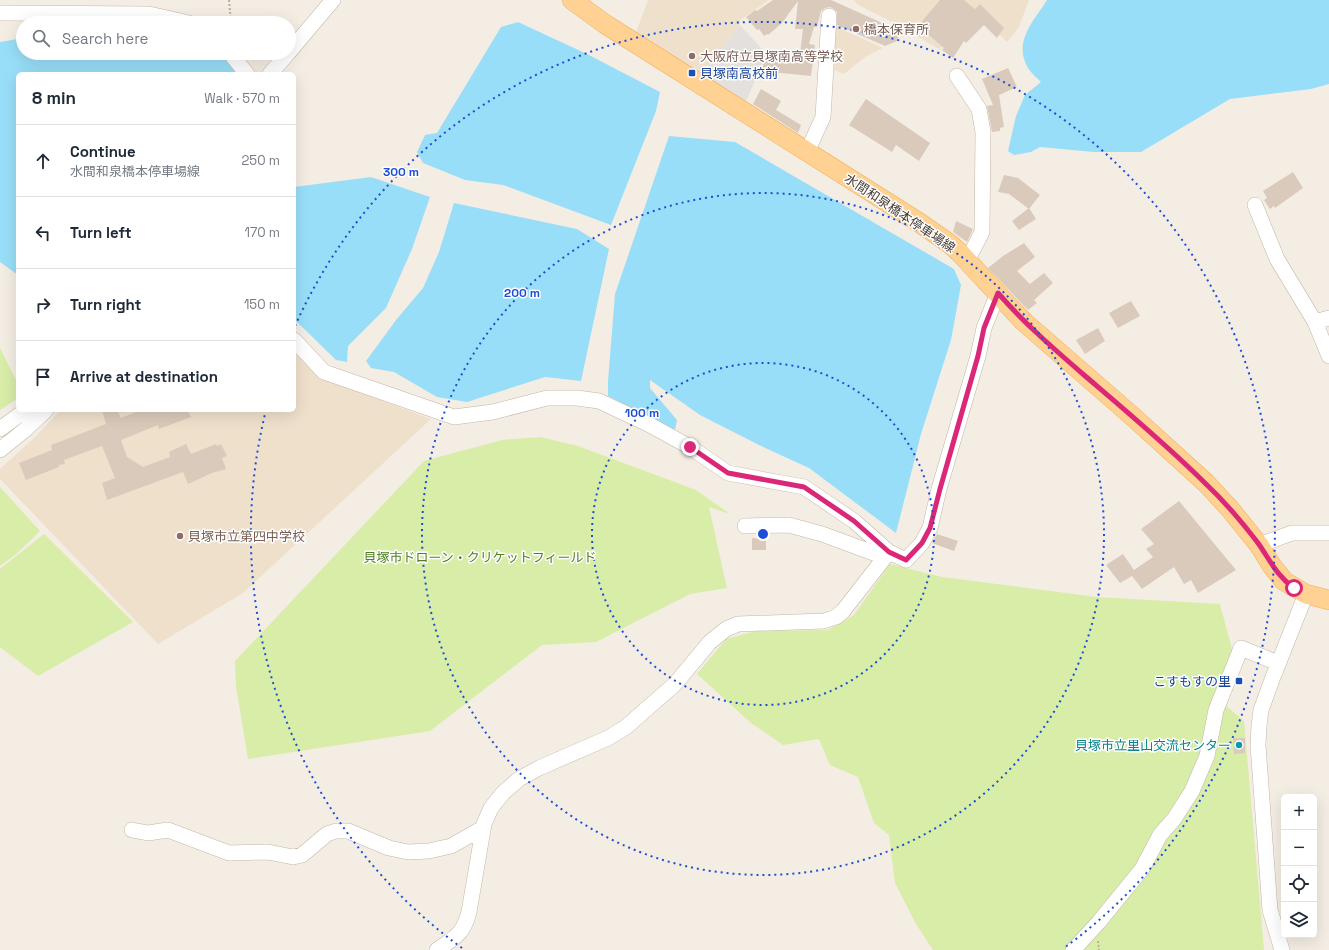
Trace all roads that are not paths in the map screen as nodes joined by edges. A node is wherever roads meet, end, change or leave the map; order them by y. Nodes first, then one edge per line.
1 (333, 0) edge
2 (572, 0) edge
3 (0, 13) edge
4 (158, 16) edge
5 (830, 16) dead end
6 (296, 43) edge
7 (236, 60) edge
8 (281, 60) edge
9 (245, 72) edge
10 (272, 72) edge
11 (958, 76) dead end
12 (807, 152) junction
13 (1255, 205) dead end
14 (967, 261) junction
15 (998, 293) junction
16 (1329, 318) edge
17 (1315, 322) junction
18 (296, 342) edge
19 (1329, 356) edge
20 (23, 412) edge
21 (44, 412) edge
22 (0, 429) edge
23 (0, 450) edge
24 (745, 526) dead end
25 (1329, 533) edge
26 (1259, 545) junction
27 (884, 554) junction
28 (1306, 594) junction
29 (1329, 600) edge
30 (1278, 663) junction
31 (483, 828) junction
32 (132, 830) dead end
33 (437, 950) edge
34 (1073, 950) edge
35 (1282, 950) edge

1 - 6 street
2 - 12 main road, 水間和泉橋本停車場線
3 - 4 street
5 - 12 street
7 - 9 street
8 - 10 street
11 - 14 street
12 - 14 main road, 水間和泉橋本停車場線
13 - 17 street
14 - 15 main road, 水間和泉橋本停車場線
15 - 26 main road, 水間和泉橋本停車場線
15 - 27 street
16 - 17 street
17 - 19 street
18 - 27 street
20 - 22 street
21 - 23 street
24 - 27 street
25 - 26 street
26 - 28 main road, 水間和泉橋本停車場線
27 - 31 street
28 - 29 main road, 水間和泉橋本停車場線
28 - 30 street
30 - 34 street
30 - 35 street
31 - 32 street
31 - 33 street

